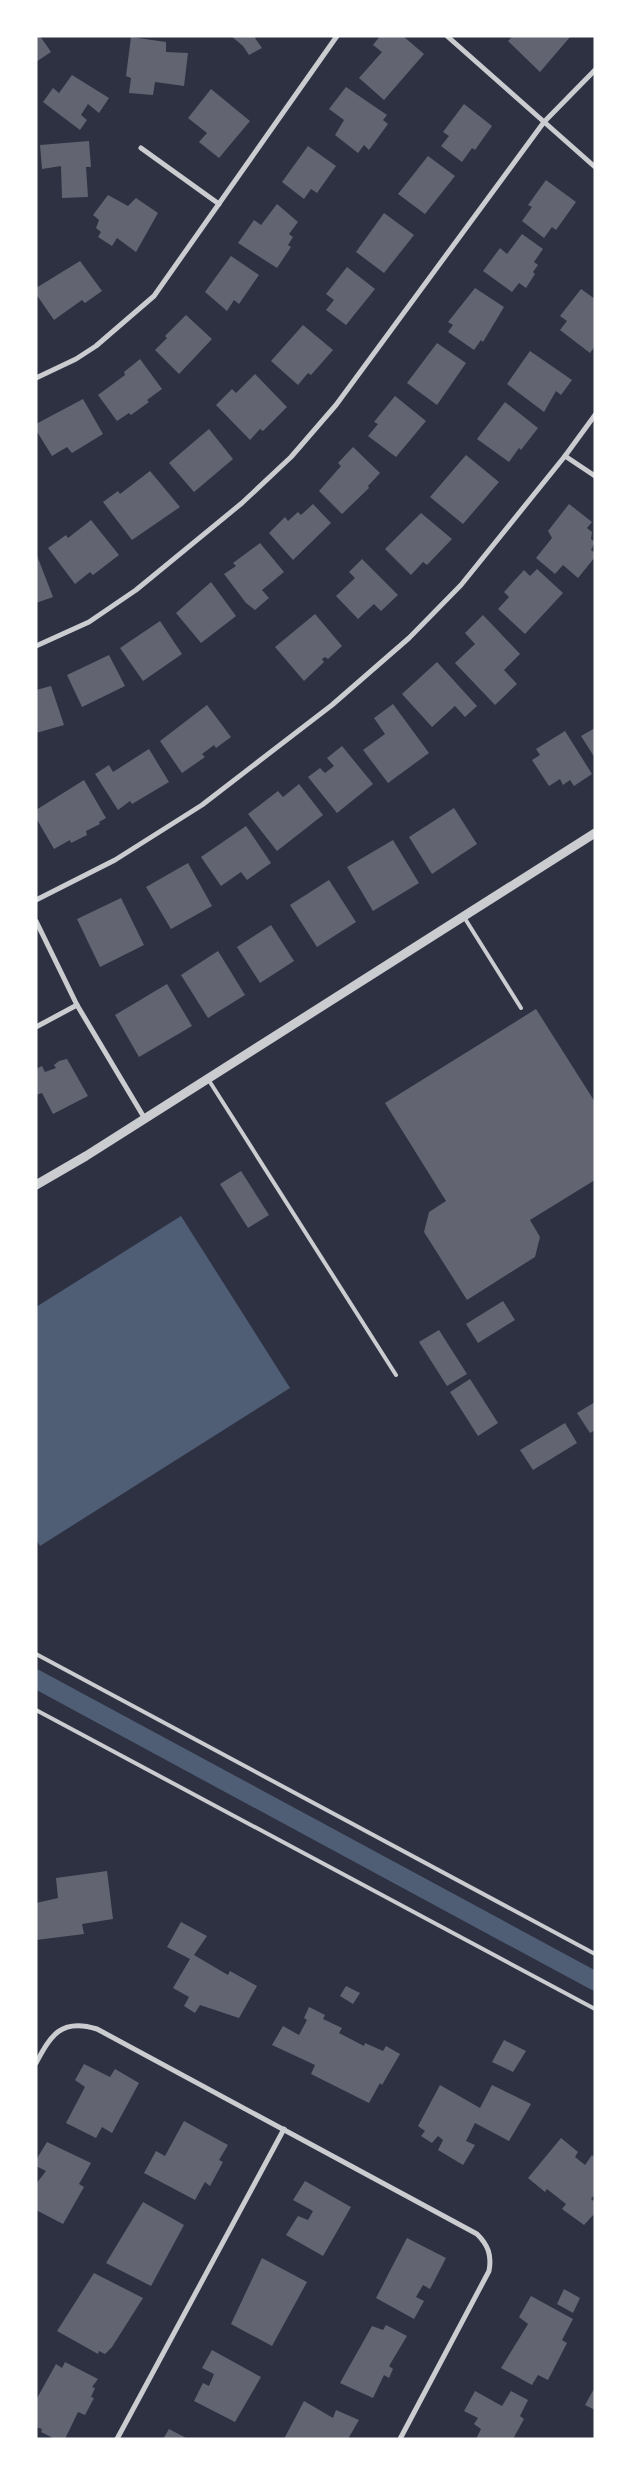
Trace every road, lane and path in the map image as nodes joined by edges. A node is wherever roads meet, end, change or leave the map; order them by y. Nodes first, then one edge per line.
1 (337, 36) edge
2 (447, 36) edge
3 (595, 70) edge
4 (544, 122) junction
5 (142, 148) dead end
6 (595, 167) edge
7 (219, 204) junction
8 (36, 378) edge
9 (595, 415) edge
10 (565, 456) junction
11 (595, 476) edge
12 (36, 646) edge
13 (595, 833) edge
14 (36, 900) edge
15 (464, 917) junction
16 (36, 921) edge
17 (77, 1006) junction
18 (521, 1008) dead end
19 (36, 1027) edge
20 (208, 1079) junction
21 (145, 1120) junction
22 (36, 1185) edge
23 (396, 1375) dead end
24 (36, 1654) edge
25 (36, 1710) edge
26 (595, 1954) edge
27 (595, 2009) edge
28 (36, 2063) edge
29 (284, 2129) junction
30 (118, 2439) edge
31 (400, 2439) edge

1 - 7 street
2 - 4 street
3 - 4 street
4 - 6 street
4 - 12 street
5 - 7 street
7 - 8 street
9 - 10 street
10 - 11 street
10 - 14 street
13 - 15 street
15 - 18 lane
15 - 20 street
16 - 17 street
17 - 19 street
17 - 21 street
20 - 21 street
20 - 23 lane
21 - 22 street
24 - 26 lane
25 - 27 lane
28 - 29 street
29 - 30 street
29 - 31 street

